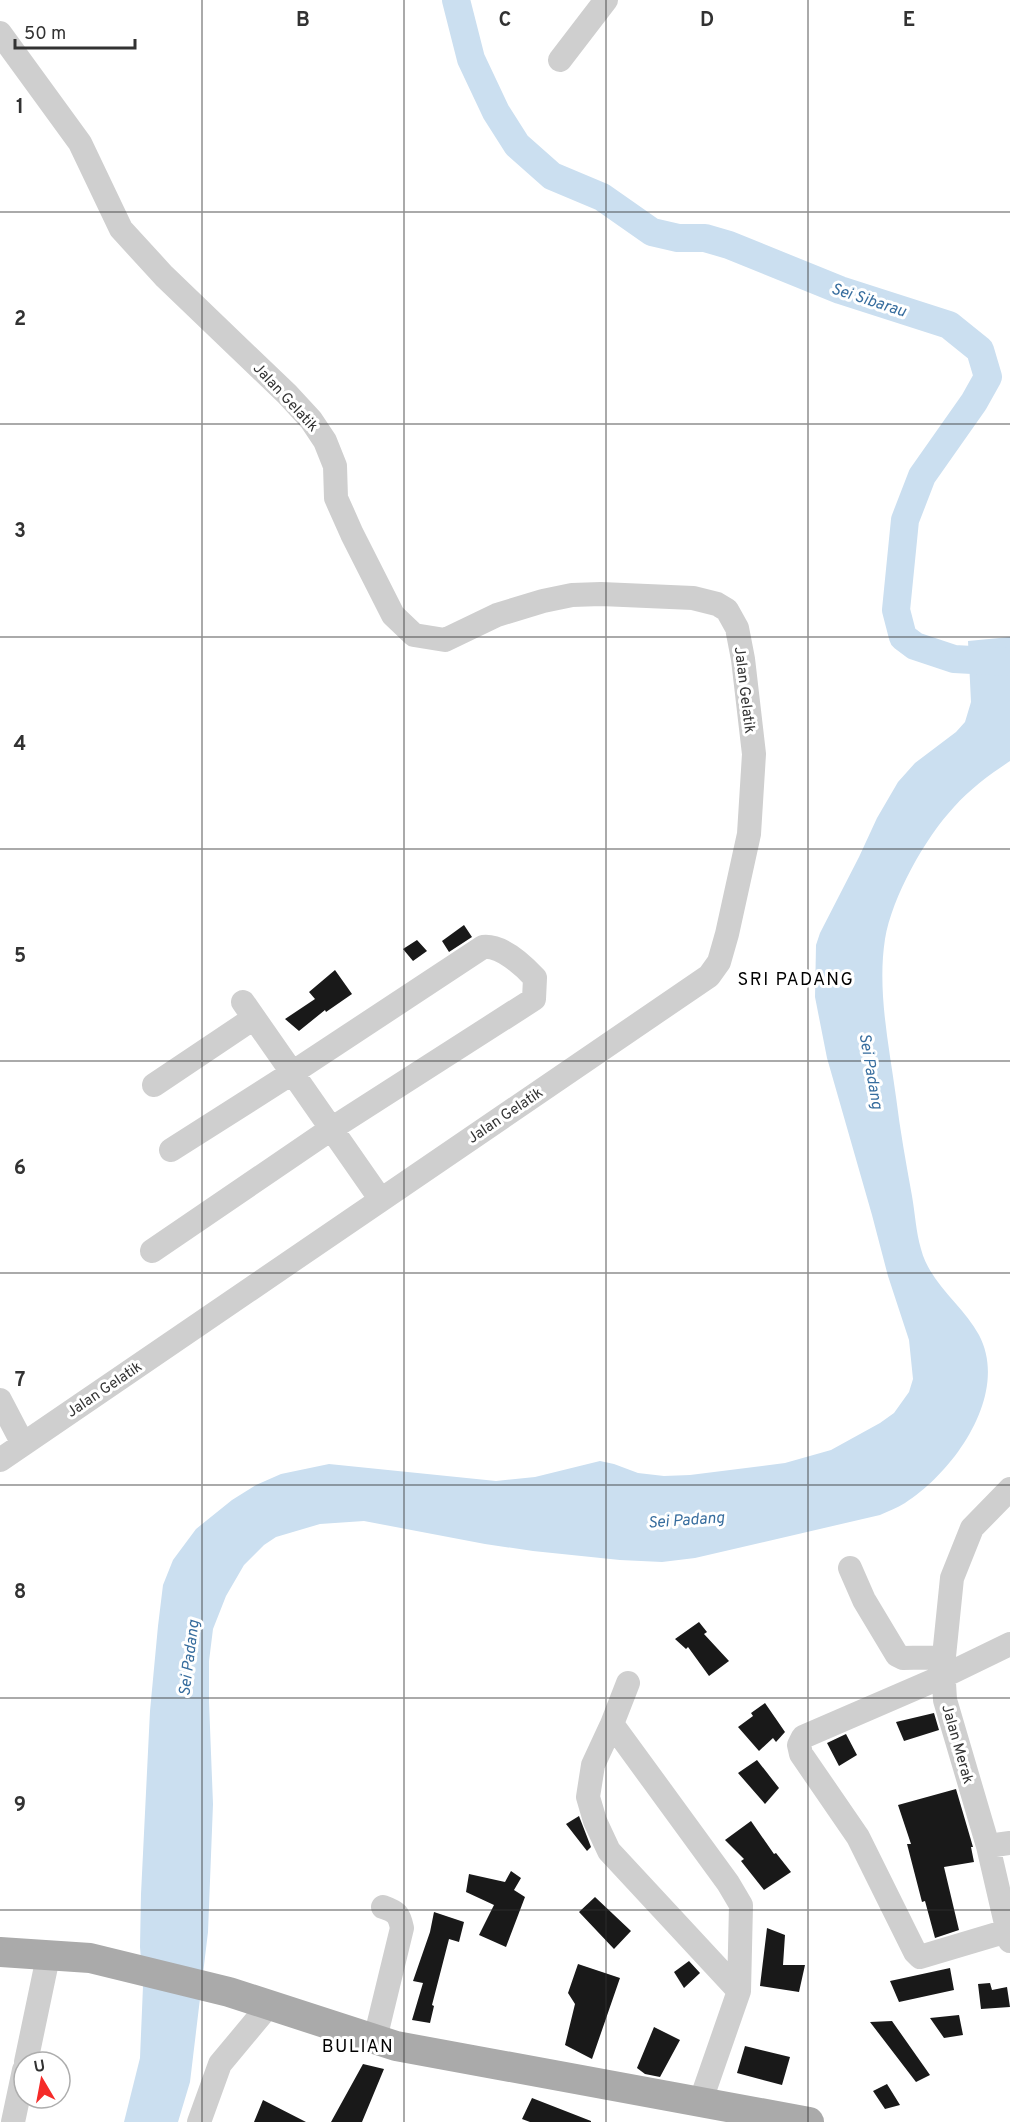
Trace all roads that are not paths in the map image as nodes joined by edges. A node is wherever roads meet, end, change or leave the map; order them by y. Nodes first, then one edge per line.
1 (606, 0) edge
2 (0, 33) edge
3 (560, 60) dead end
4 (292, 1073) junction
5 (154, 1085) dead end
6 (331, 1129) junction
7 (171, 1150) dead end
8 (381, 1200) junction
9 (152, 1251) dead end
10 (0, 1400) edge
11 (23, 1444) junction
12 (0, 1460) edge
13 (1010, 1489) edge
14 (850, 1568) dead end
15 (1010, 1644) edge
16 (944, 1666) junction
17 (627, 1683) dead end
18 (612, 1724) junction
19 (999, 1845) edge
20 (383, 1908) dead end
21 (1009, 1936) edge
22 (0, 1952) edge
23 (48, 1957) junction
24 (739, 1990) junction
25 (270, 2004) junction
26 (375, 2039) junction
27 (29, 2050) edge
28 (700, 2103) junction
29 (199, 2122) edge
30 (809, 2122) edge

1 - 3 street
2 - 8 street, Jalan Gelatik
4 - 5 street
4 - 6 street
4 - 6 street
4 - 7 street
6 - 8 street
6 - 9 street
8 - 11 street, Jalan Gelatik
10 - 11 street
11 - 12 street, Jalan Gelatik
13 - 16 street, Jalan Merak
14 - 16 street
15 - 16 street
16 - 19 street, Jalan Merak
16 - 21 street
17 - 18 street
18 - 24 street
18 - 24 street
19 - 21 street, Jalan Merak
20 - 26 street
22 - 23 main road
23 - 25 main road
23 - 27 street
24 - 28 street
25 - 26 main road
25 - 29 street
26 - 28 main road
28 - 30 main road

